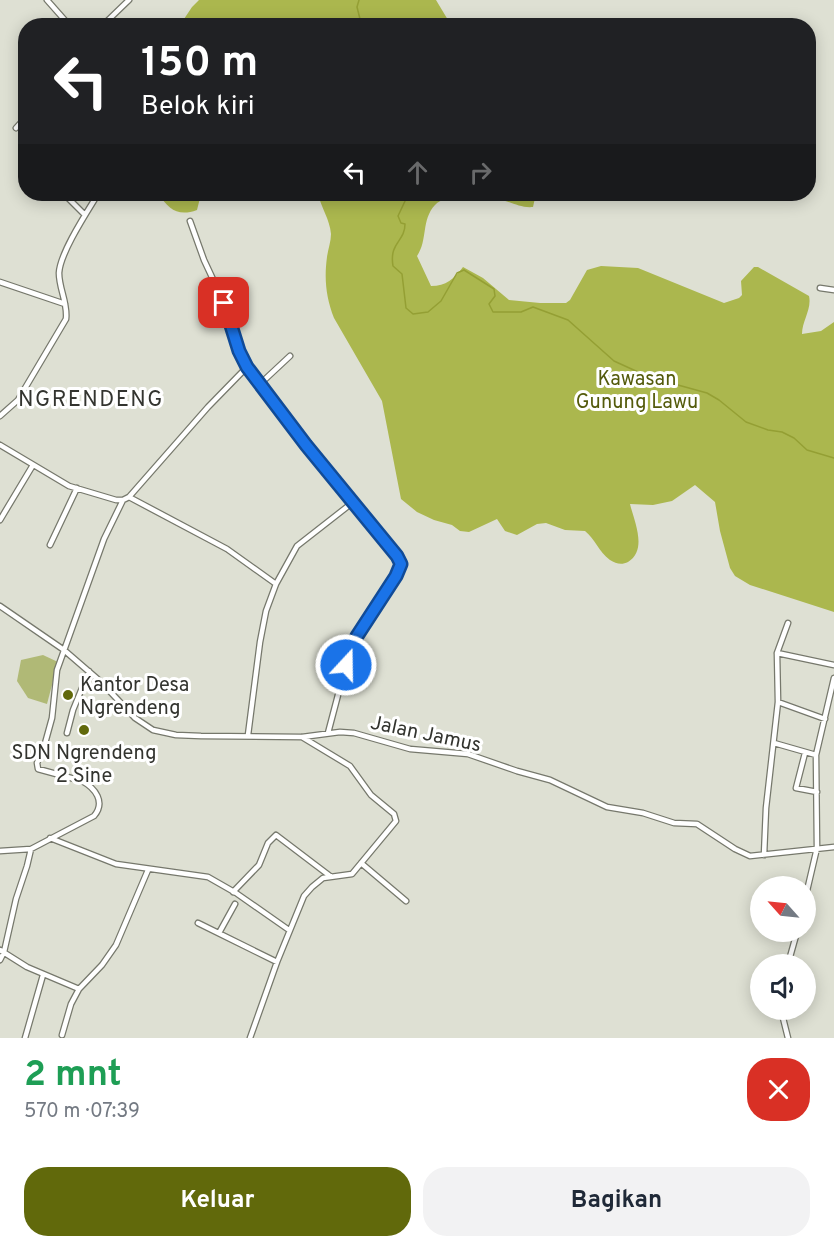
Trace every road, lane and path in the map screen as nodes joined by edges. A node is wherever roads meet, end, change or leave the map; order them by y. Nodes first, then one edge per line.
1 (47, 0) edge
2 (129, 0) edge
3 (63, 18) edge
4 (110, 18) edge
5 (71, 201) edge
6 (94, 201) edge
7 (85, 215) junction
8 (190, 221) dead end
9 (0, 282) edge
10 (820, 288) dead end
11 (834, 291) edge
12 (66, 304) junction
13 (290, 356) dead end
14 (247, 367) junction
15 (260, 384) junction
16 (0, 416) edge
17 (0, 445) edge
18 (33, 465) junction
19 (77, 488) junction
20 (129, 497) junction
21 (123, 500) junction
22 (352, 503) junction
23 (0, 520) edge
24 (50, 544) dead end
25 (276, 584) junction
26 (0, 606) edge
27 (788, 624) dead end
28 (64, 650) junction
29 (777, 653) junction
30 (834, 665) edge
31 (89, 671) junction
32 (834, 678) edge
33 (778, 702) junction
34 (825, 719) junction
35 (67, 733) dead end
36 (328, 734) junction
37 (248, 735) junction
38 (302, 737) junction
39 (774, 743) junction
40 (805, 753) junction
41 (816, 755) junction
42 (817, 792) junction
43 (50, 838) junction
44 (834, 847) edge
45 (817, 848) junction
46 (31, 849) junction
47 (0, 851) edge
48 (764, 855) junction
49 (361, 863) junction
50 (148, 870) junction
51 (330, 876) junction
52 (810, 876) edge
53 (233, 892) junction
54 (406, 901) dead end
55 (235, 904) dead end
56 (198, 922) dead end
57 (289, 930) junction
58 (219, 933) junction
59 (2, 951) edge
60 (0, 960) edge
61 (277, 962) junction
62 (43, 975) junction
63 (79, 989) junction
64 (784, 1020) edge
65 (62, 1035) dead end
66 (25, 1038) edge
67 (250, 1038) edge
68 (788, 1038) edge

1 - 3 street
2 - 4 street
5 - 7 street
6 - 7 street
7 - 12 street
8 - 14 street
9 - 12 street
10 - 11 street
12 - 16 street
13 - 15 street
14 - 15 street
14 - 20 street
15 - 22 street
17 - 18 street
18 - 19 street
18 - 23 street
19 - 21 street
19 - 24 street
20 - 21 street
20 - 25 street
21 - 28 street
22 - 25 street
22 - 36 street
25 - 37 street
26 - 28 street, Jalan Jamus
27 - 29 street
28 - 31 street, Jalan Jamus
28 - 43 street
29 - 30 street
29 - 33 street
31 - 35 street
31 - 37 street, Jalan Jamus
32 - 34 street
33 - 34 street
33 - 39 street
34 - 41 street
36 - 38 street, Jalan Jamus
36 - 48 street, Jalan Jamus
37 - 38 street, Jalan Jamus
38 - 49 street
39 - 40 street
39 - 48 street
40 - 41 street
40 - 42 street
41 - 42 street
42 - 45 street
43 - 46 street
43 - 50 street
44 - 45 street, Jalan Jamus
45 - 48 street, Jalan Jamus
45 - 52 street
46 - 47 street
46 - 59 street
49 - 51 street
49 - 54 street
50 - 53 street
50 - 63 street
51 - 53 street
51 - 57 street
53 - 57 street
55 - 58 street
56 - 58 street
57 - 61 street
58 - 61 street
59 - 60 street
59 - 62 street
61 - 67 street
62 - 63 street
62 - 66 street
63 - 65 street
64 - 68 street

